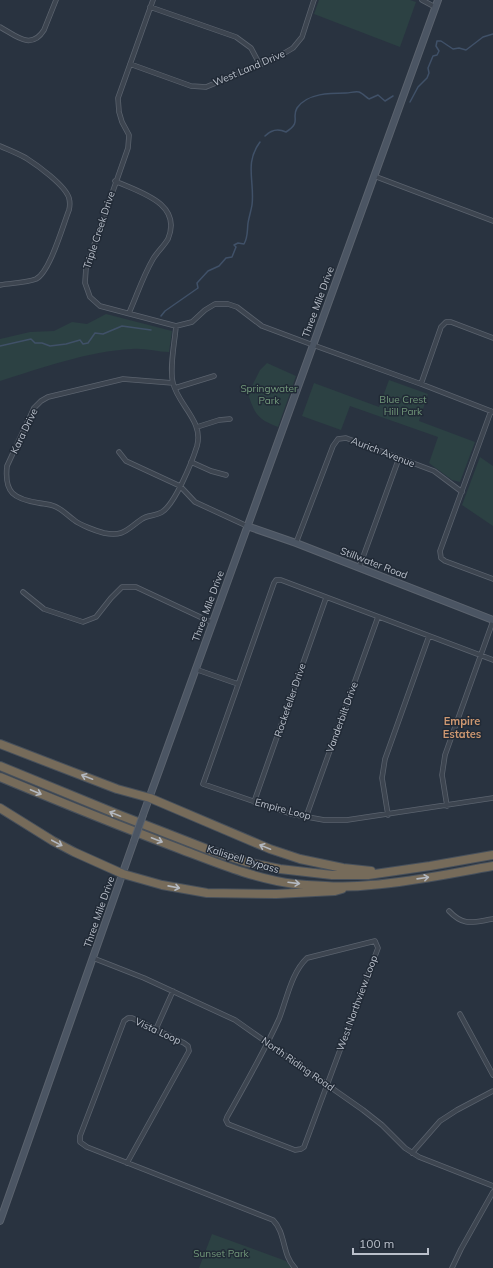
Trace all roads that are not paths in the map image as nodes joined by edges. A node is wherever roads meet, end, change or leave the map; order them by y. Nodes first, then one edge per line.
1 (56, 0) edge
2 (153, 0) edge
3 (314, 0) edge
4 (422, 0) edge
5 (438, 0) edge
6 (150, 7) junction
7 (436, 7) junction
8 (0, 27) edge
9 (130, 64) junction
10 (260, 65) junction
11 (0, 146) edge
12 (374, 176) junction
13 (115, 181) junction
14 (493, 221) edge
15 (0, 285) edge
16 (129, 313) junction
17 (176, 326) junction
18 (493, 338) edge
19 (313, 345) junction
20 (214, 376) dead end
21 (173, 383) junction
22 (421, 384) junction
23 (175, 388) junction
24 (492, 411) edge
25 (230, 420) dead end
26 (197, 427) junction
27 (119, 452) dead end
28 (399, 458) junction
29 (191, 462) junction
30 (226, 475) dead end
31 (180, 486) junction
32 (462, 492) junction
33 (248, 526) junction
34 (296, 543) junction
35 (359, 568) junction
36 (493, 579) edge
37 (23, 592) dead end
38 (326, 598) junction
39 (378, 617) junction
40 (493, 620) edge
41 (212, 623) junction
42 (429, 636) junction
43 (480, 655) junction
44 (493, 660) edge
45 (195, 669) junction
46 (238, 684) junction
47 (0, 744) edge
48 (0, 766) edge
49 (0, 777) edge
50 (150, 798) junction
51 (493, 798) edge
52 (254, 802) junction
53 (446, 806) junction
54 (0, 808) edge
55 (388, 815) junction
56 (306, 817) junction
57 (493, 855) edge
58 (493, 866) edge
59 (385, 872) junction
60 (123, 874) junction
61 (354, 886) junction
62 (449, 911) dead end
63 (493, 919) edge
64 (93, 958) junction
65 (173, 991) junction
66 (460, 1014) dead end
67 (156, 1029) junction
68 (267, 1042) junction
69 (493, 1075) edge
70 (327, 1084) junction
71 (493, 1091) edge
72 (412, 1153) junction
73 (127, 1163) junction
74 (493, 1186) edge
75 (493, 1192) edge
76 (0, 1221) edge
77 (295, 1268) edge
78 (452, 1268) edge

1 - 8 street
2 - 6 street, Triple Creek Drive
3 - 10 street, West Land Drive
4 - 7 street
5 - 7 main road, Three Mile Drive
6 - 9 street, Triple Creek Drive
6 - 10 street
7 - 12 main road, Three Mile Drive
9 - 10 street, West Land Drive
9 - 13 street, Triple Creek Drive
11 - 15 street
12 - 14 street
12 - 19 main road, Three Mile Drive
13 - 16 street, Triple Creek Drive
13 - 16 street
16 - 17 street, Triple Creek Drive
17 - 19 street
17 - 21 street
18 - 22 street
19 - 22 street
19 - 33 main road, Three Mile Drive
20 - 23 street
21 - 23 street
21 - 31 street, Kara Drive
22 - 24 street
23 - 26 street
24 - 32 street
25 - 26 street
26 - 29 street, Kara Drive
27 - 31 street
28 - 32 street, Aurich Avenue
28 - 34 street, Aurich Avenue
28 - 35 street
29 - 30 street
29 - 31 street, Kara Drive
31 - 33 street
32 - 36 street
33 - 34 main road, Stillwater Road
33 - 41 main road, Three Mile Drive
34 - 35 main road, Stillwater Road
35 - 40 main road, Stillwater Road
37 - 41 street
38 - 39 street, Empire Loop
38 - 46 street, Empire Loop
38 - 52 street, Rockefeller Drive
39 - 42 street, Empire Loop
39 - 56 street, Vanderbilt Drive
40 - 43 street
41 - 45 main road, Three Mile Drive
42 - 43 street, Empire Loop
42 - 55 street
43 - 44 street, Empire Loop
43 - 53 street
45 - 46 street
45 - 50 main road, Three Mile Drive
46 - 52 street, Empire Loop
50 -> 47 highway
59 -> 48 highway, Kalispell Bypass
49 -> 61 highway, Kalispell Bypass
59 -> 50 highway
50 - 60 main road, Three Mile Drive, bridge
51 - 53 street, Empire Loop
52 - 56 street, Empire Loop
53 - 55 street, Empire Loop
54 -> 60 highway
55 - 56 street, Empire Loop
57 - 59 highway, Kalispell Bypass
61 -> 58 highway, Kalispell Bypass
60 -> 61 highway
60 - 64 main road, Three Mile Drive
62 - 63 street
64 - 65 street, North Riding Road
64 - 76 main road, Three Mile Drive
65 - 67 street
65 - 68 street, North Riding Road
66 - 69 street
67 - 73 street, Vista Loop
67 - 73 street, Vista Loop
68 - 70 street, North Riding Road
68 - 70 street
68 - 70 street, West Northview Loop
70 - 72 street, North Riding Road
71 - 72 street
72 - 74 street, North Riding Road
73 - 77 street
75 - 78 street

